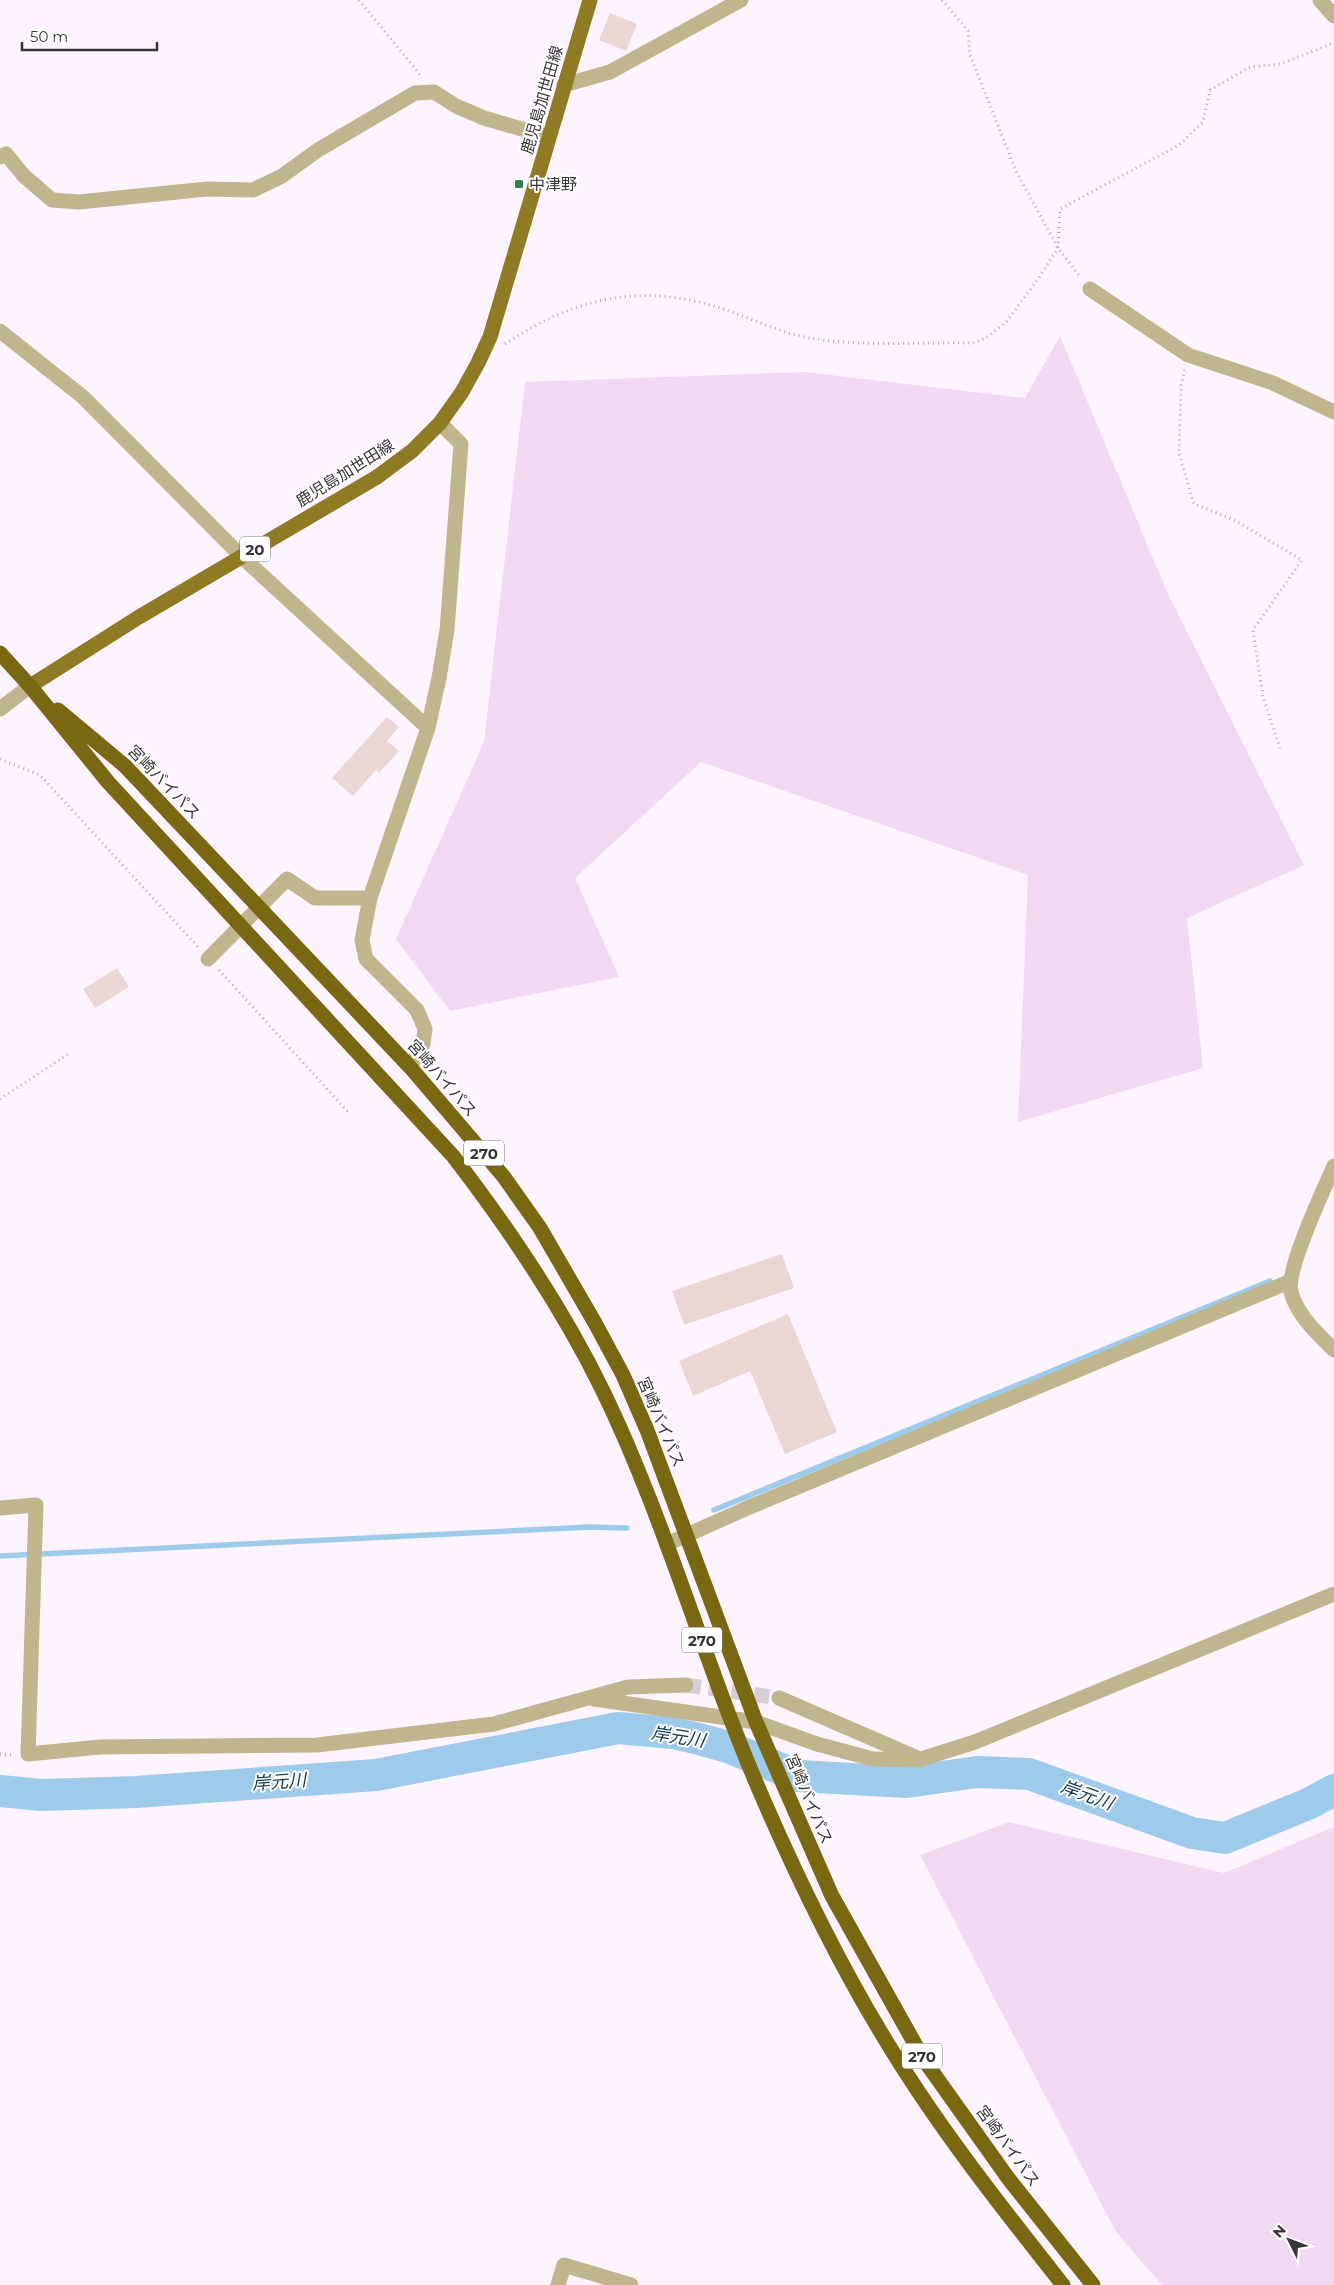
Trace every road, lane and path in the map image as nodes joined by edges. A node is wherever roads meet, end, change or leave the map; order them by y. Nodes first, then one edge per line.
1 (359, 0) edge
2 (590, 0) edge
3 (741, 0) edge
4 (942, 0) edge
5 (1320, 0) edge
6 (1334, 16) edge
7 (1334, 43) edge
8 (564, 85) junction
9 (434, 92) junction
10 (549, 138) junction
11 (0, 157) edge
12 (1058, 248) junction
13 (1090, 289) joint
14 (0, 331) edge
15 (500, 348) dead end
16 (1188, 355) junction
17 (1334, 412) edge
18 (440, 422) junction
19 (242, 557) junction
20 (0, 654) edge
21 (30, 686) junction
22 (0, 709) edge
23 (428, 728) junction
24 (1280, 748) dead end
25 (0, 759) edge
26 (370, 898) junction
27 (208, 959) junction
28 (70, 1053) dead end
29 (410, 1066) junction
30 (0, 1099) edge
31 (348, 1112) dead end
32 (1334, 1166) edge
33 (1291, 1282) junction
34 (1334, 1350) edge
35 (0, 1508) edge
36 (688, 1536) junction
37 (666, 1544) junction
38 (1334, 1594) edge
39 (686, 1685) tunnel mouth
40 (588, 1698) junction
41 (779, 1698) tunnel mouth
42 (731, 1720) junction
43 (756, 1722) junction
44 (921, 1759) junction
45 (558, 2285) edge
46 (630, 2285) edge
47 (1063, 2285) edge
48 (1093, 2285) edge

1 - 9 path
2 - 8 main road, 鹿児島加世田線 / 20
3 - 8 street
4 - 12 path
5 - 6 street
7 - 12 path
8 - 10 main road, 鹿児島加世田線 / 20
9 - 10 street
9 - 11 street
10 - 18 main road, 鹿児島加世田線 / 20
12 - 13 path
12 - 15 path
13 - 16 street
14 - 19 street
16 - 17 street
16 - 24 path
18 - 19 main road, 鹿児島加世田線 / 20
18 - 23 street
19 - 21 main road, 鹿児島加世田線 / 20
19 - 23 street
20 - 21 highway, 宮崎バイパス / 270
21 - 22 street
21 - 29 highway, 宮崎バイパス / 270
21 - 37 highway, 宮崎バイパス / 270
23 - 26 street
25 - 27 path
26 - 27 street
26 - 29 street
27 - 31 path
28 - 30 path
29 - 36 highway, 宮崎バイパス / 270
32 - 33 street
33 - 34 street
33 - 36 street
35 - 40 street
36 - 37 street
36 - 43 highway, 宮崎バイパス / 270
37 - 42 highway, 宮崎バイパス / 270
38 - 44 street
39 - 40 street
40 - 42 street
41 - 44 street
42 - 43 street
42 - 47 highway, 宮崎バイパス / 270
43 - 44 street
43 - 48 highway, 宮崎バイパス / 270
45 - 46 street

